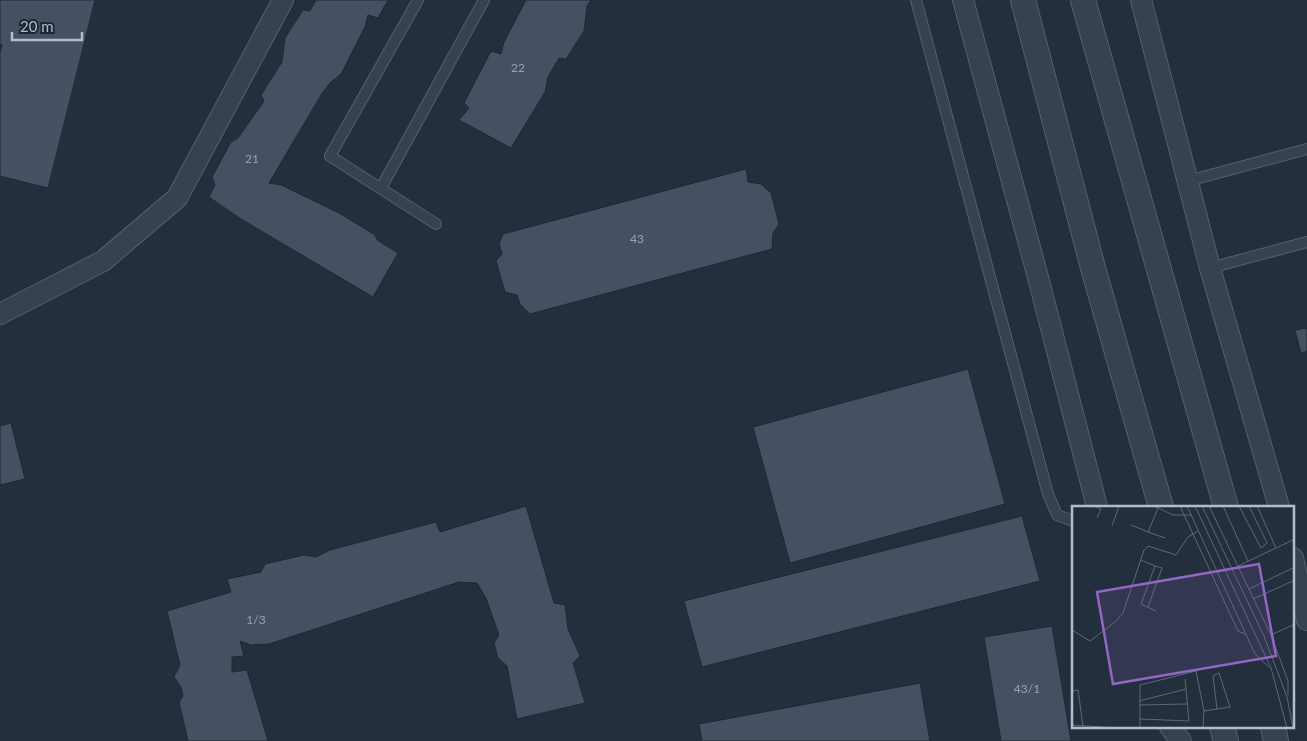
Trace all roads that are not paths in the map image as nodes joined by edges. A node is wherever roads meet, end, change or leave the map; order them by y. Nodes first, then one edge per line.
1 (284, 0) edge
2 (418, 0) edge
3 (484, 0) edge
4 (916, 0) edge
5 (964, 0) edge
6 (1023, 0) edge
7 (1083, 0) edge
8 (1141, 0) edge
9 (1307, 149) edge
10 (1188, 181) junction
11 (381, 188) junction
12 (436, 224) dead end
13 (1307, 242) edge
14 (1210, 268) junction
15 (0, 314) edge
16 (1097, 506) edge
17 (1160, 506) edge
18 (1226, 506) edge
19 (1279, 506) edge
20 (1072, 521) edge
21 (1300, 570) edge
22 (1307, 620) edge
23 (1171, 728) edge
24 (1222, 728) edge
25 (1273, 728) edge
26 (1181, 741) edge
27 (1226, 741) edge
28 (1276, 741) edge

1 - 15 street
2 - 11 lane
3 - 11 lane
4 - 20 lane
5 - 16 street
6 - 17 street
7 - 18 street
8 - 10 street
9 - 10 lane
10 - 14 street
11 - 12 lane
13 - 14 lane
14 - 19 street
21 - 22 street
23 - 26 street
24 - 27 street
25 - 28 street

